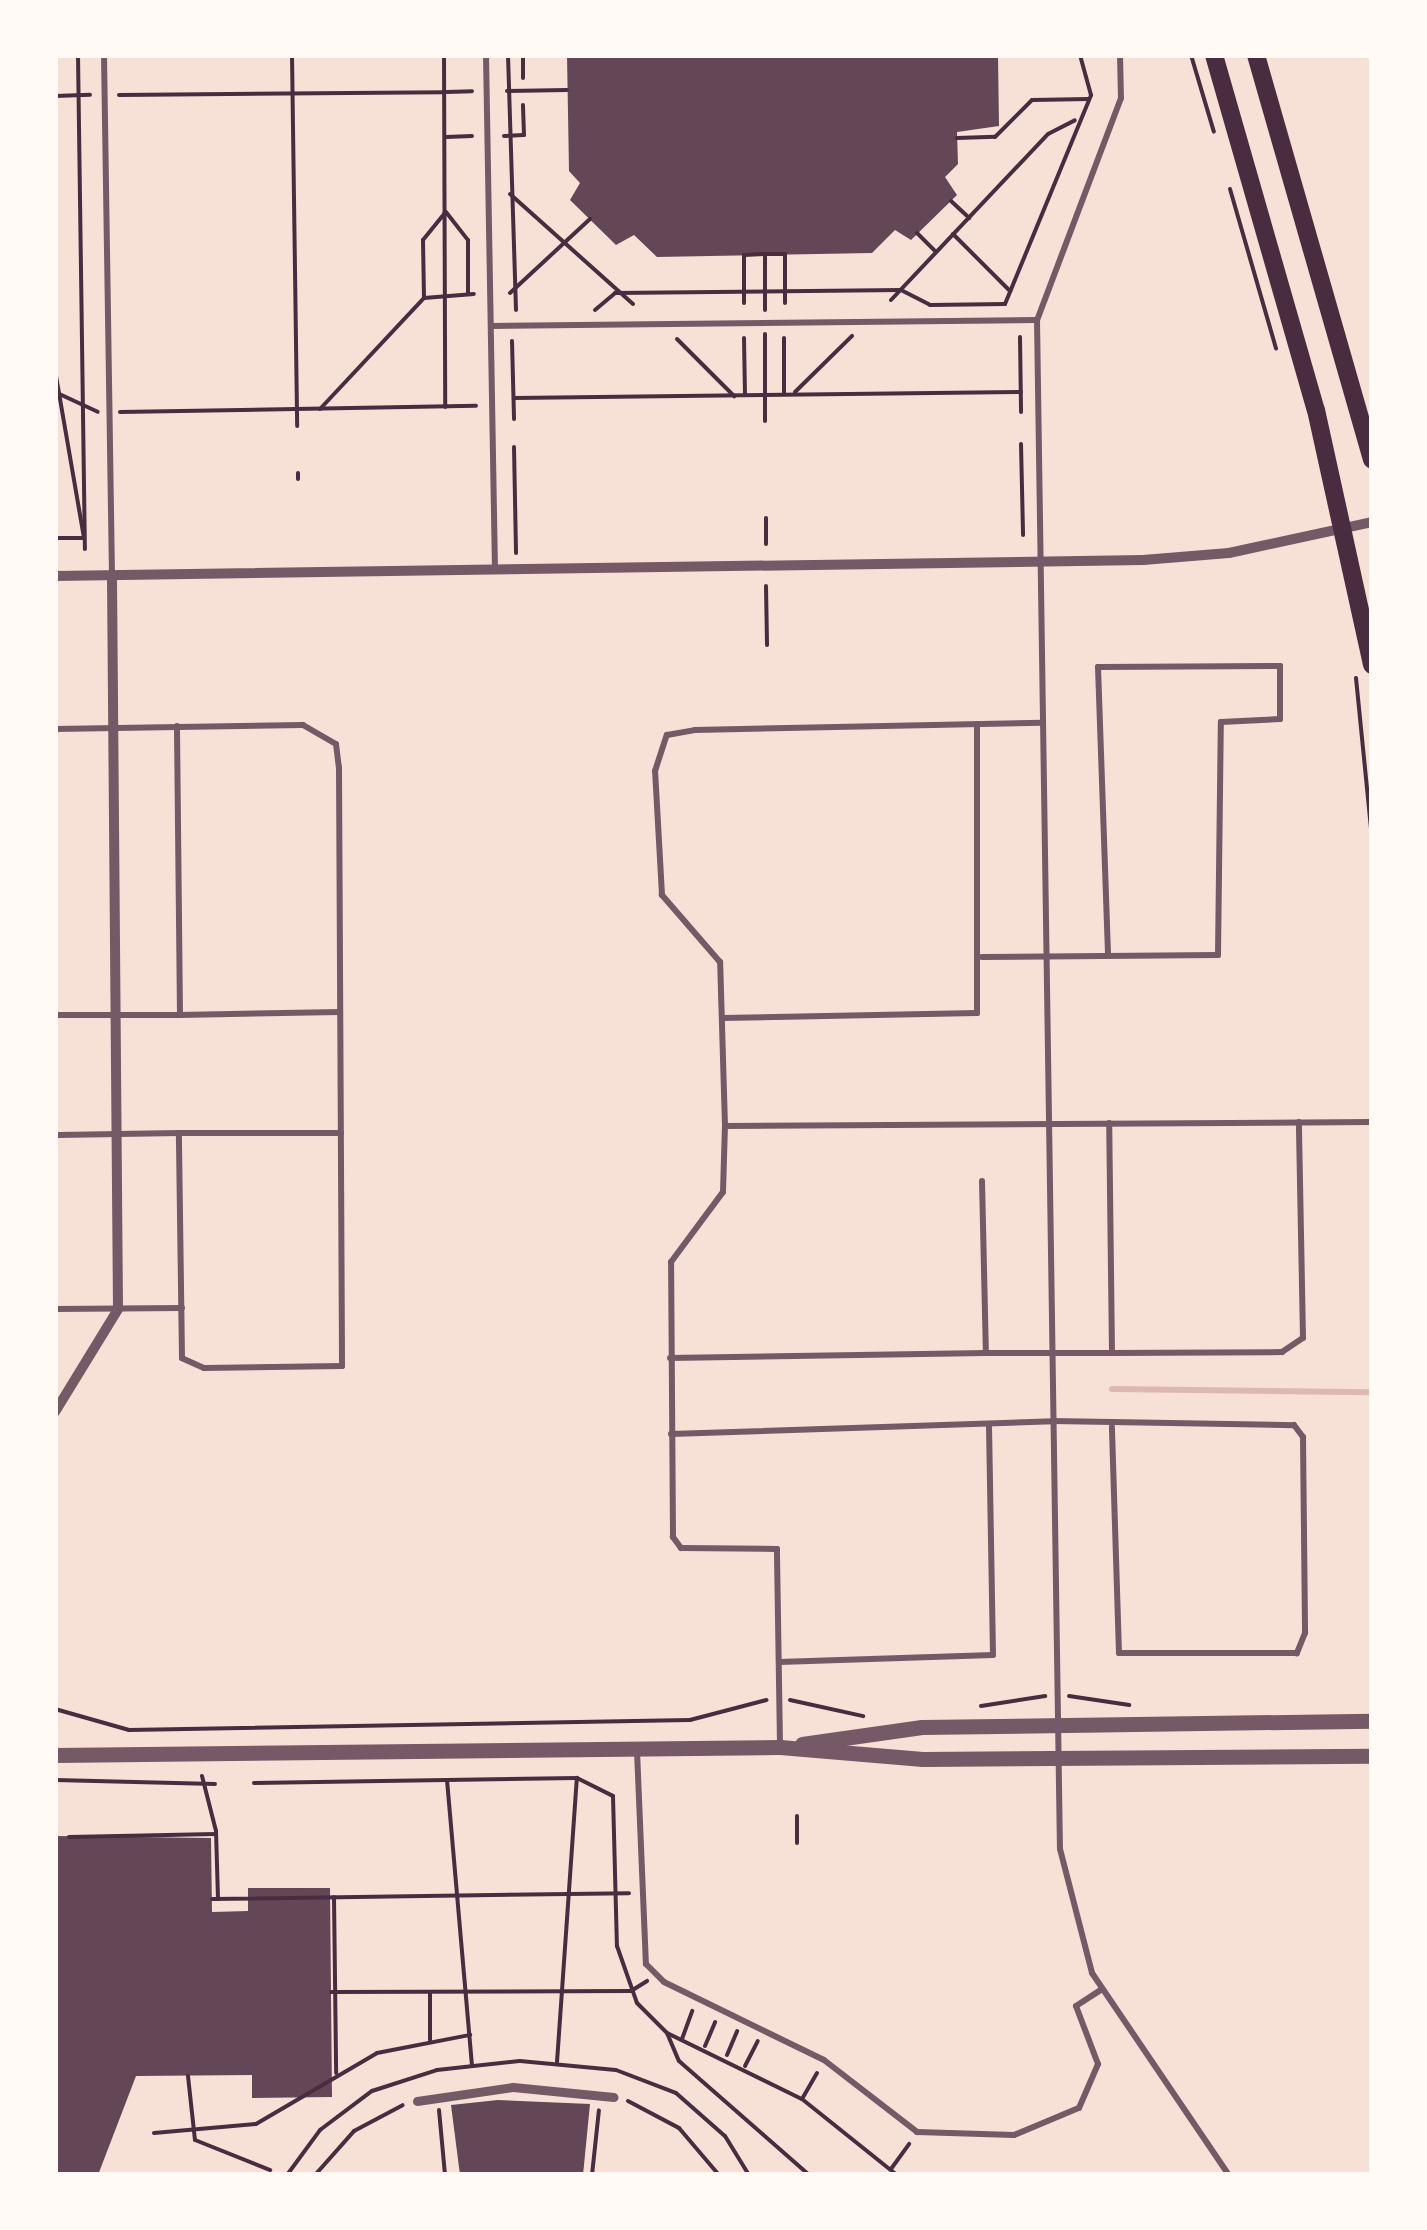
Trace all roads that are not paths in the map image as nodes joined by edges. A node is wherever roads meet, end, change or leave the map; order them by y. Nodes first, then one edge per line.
1 (104, 55) edge
2 (486, 55) edge
3 (1120, 55) edge
4 (1214, 55) edge
5 (1256, 55) edge
6 (1037, 320) junction
7 (491, 326) junction
8 (1372, 460) edge
9 (1372, 522) edge
10 (1345, 528) junction
11 (1040, 563) junction
12 (495, 570) junction
13 (112, 575) junction
14 (55, 576) edge
15 (1364, 666) edge
16 (1043, 723) junction
17 (977, 724) junction
18 (114, 726) junction
19 (177, 726) junction
20 (55, 729) edge
21 (1046, 956) junction
22 (1108, 956) junction
23 (982, 957) junction
24 (340, 1012) junction
25 (118, 1014) junction
26 (55, 1015) edge
27 (180, 1015) junction
28 (722, 1018) junction
29 (1299, 1122) junction
30 (1372, 1122) edge
31 (1109, 1123) junction
32 (1048, 1124) junction
33 (725, 1126) junction
34 (120, 1133) junction
35 (179, 1133) junction
36 (341, 1133) junction
37 (57, 1136) edge
38 (982, 1181) dead end
39 (55, 1275) edge
40 (182, 1308) junction
41 (55, 1309) edge
42 (118, 1309) junction
43 (986, 1353) junction
44 (1112, 1353) junction
45 (1052, 1354) junction
46 (670, 1358) junction
47 (55, 1412) edge
48 (1052, 1422) junction
49 (988, 1424) junction
50 (1112, 1427) junction
51 (671, 1434) junction
52 (779, 1662) junction
53 (1372, 1721) edge
54 (1057, 1724) junction
55 (780, 1747) junction
56 (637, 1749) junction
57 (55, 1755) edge
58 (1372, 1756) edge
59 (1058, 1760) junction
60 (1102, 1989) junction
61 (614, 2096) road end
62 (417, 2101) road end
63 (1229, 2175) edge

1 - 13 lane
2 - 7 lane
3 - 6 lane
4 - 10 main road
5 - 8 main road
6 - 7 lane
6 - 11 lane
7 - 12 lane
9 - 10 street
10 - 11 street
10 - 15 main road
11 - 12 street
11 - 16 lane
12 - 13 street
13 - 14 street
13 - 18 street
16 - 17 lane
16 - 21 lane
17 - 23 lane
17 - 28 lane
18 - 19 lane
18 - 20 lane
18 - 25 street
19 - 24 lane
19 - 27 lane
21 - 22 lane
21 - 23 lane
21 - 32 lane
22 - 22 lane
23 - 28 lane
24 - 27 lane
24 - 36 lane
25 - 26 lane
25 - 27 lane
25 - 34 street
28 - 33 lane
29 - 30 lane
29 - 31 lane
29 - 44 lane
31 - 32 lane
31 - 44 lane
32 - 33 lane
32 - 45 lane
33 - 46 lane
34 - 35 lane
34 - 37 lane
34 - 42 street
35 - 36 lane
35 - 40 lane
36 - 40 lane
37 - 39 lane
38 - 43 lane
40 - 42 lane
41 - 42 lane
42 - 47 street
43 - 45 lane
43 - 46 lane
44 - 45 lane
45 - 48 lane
46 - 51 lane
48 - 49 lane
48 - 50 lane
48 - 54 lane
49 - 51 lane
49 - 52 lane
50 - 50 lane
51 - 52 lane
52 - 55 lane
53 - 54 street
54 - 55 street
54 - 59 lane
55 - 56 street
55 - 59 street
56 - 57 street
56 - 60 lane
58 - 59 street
59 - 60 lane
60 - 63 lane
61 - 62 street

